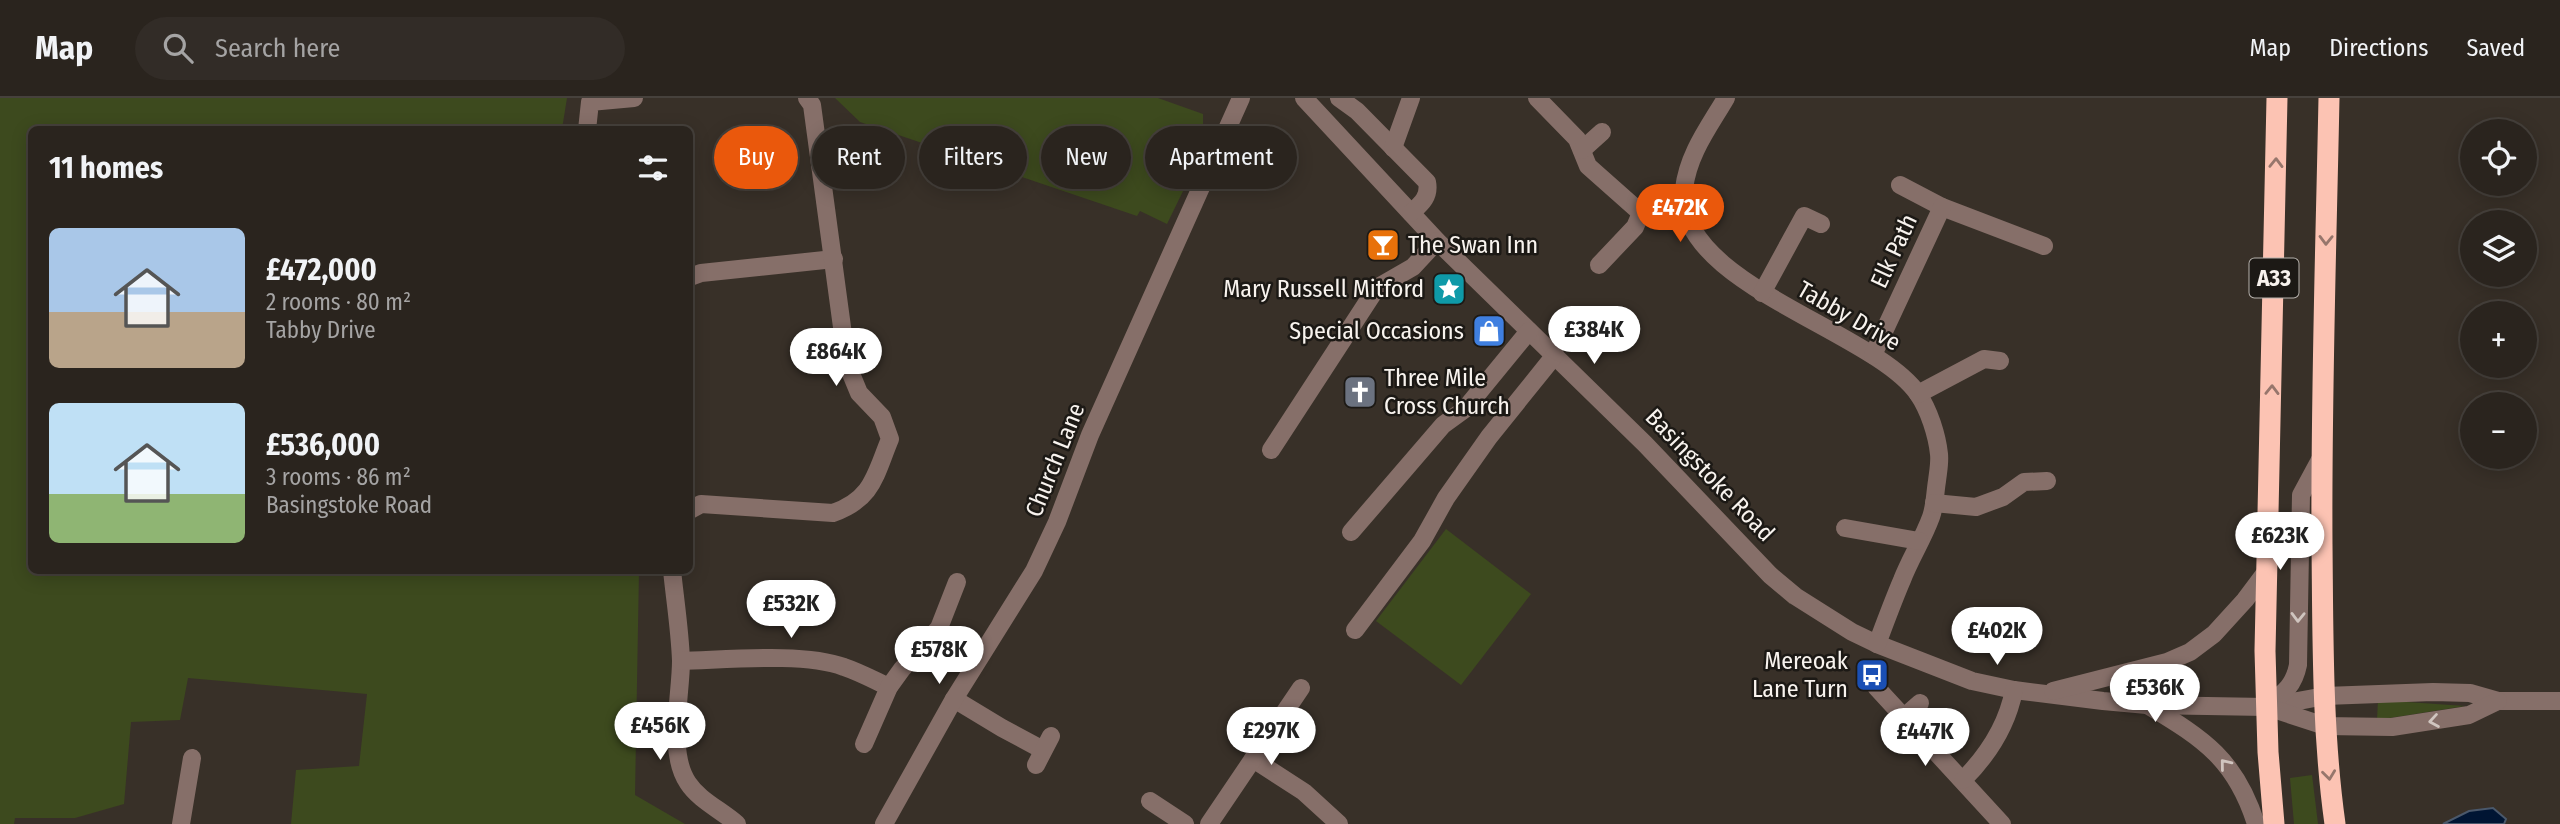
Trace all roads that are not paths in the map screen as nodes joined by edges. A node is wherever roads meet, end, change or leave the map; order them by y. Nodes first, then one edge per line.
1 (634, 98) edge
2 (807, 98) edge
3 (1241, 98) edge
4 (1304, 98) edge
5 (1339, 98) edge
6 (1411, 98) edge
7 (1537, 98) edge
8 (1726, 98) edge
9 (2277, 98) edge
10 (2329, 98) edge
11 (613, 99) edge
12 (1318, 113) junction
13 (587, 126) edge
14 (1602, 132) dead end
15 (1393, 148) junction
16 (1583, 149) junction
17 (1900, 186) dead end
18 (1942, 206) junction
19 (1685, 209) junction
20 (1411, 213) junction
21 (1641, 213) junction
22 (1821, 224) dead end
23 (1437, 241) junction
24 (2044, 246) dead end
25 (834, 260) junction
26 (1600, 265) dead end
27 (693, 276) edge
28 (1762, 293) junction
29 (1530, 331) junction
30 (1555, 355) junction
31 (1873, 355) junction
32 (2000, 361) dead end
33 (1918, 394) junction
34 (1271, 450) dead end
35 (2322, 456) junction
36 (2048, 481) dead end
37 (1934, 503) junction
38 (693, 509) edge
39 (1845, 528) dead end
40 (1351, 532) dead end
41 (1919, 541) junction
42 (2266, 572) junction
43 (673, 574) edge
44 (957, 582) dead end
45 (1354, 630) dead end
46 (1877, 644) junction
47 (681, 661) junction
48 (889, 687) junction
49 (1876, 687) dead end
50 (1300, 688) dead end
51 (2014, 690) junction
52 (2047, 693) junction
53 (2325, 696) junction
54 (954, 699) junction
55 (2498, 701) junction
56 (2560, 701) edge
57 (1920, 703) dead end
58 (2147, 705) junction
59 (2266, 707) junction
60 (1904, 717) junction
61 (2325, 726) junction
62 (864, 744) dead end
63 (1043, 750) dead end
64 (192, 758) dead end
65 (1253, 759) junction
66 (1963, 780) junction
67 (1150, 801) dead end
68 (181, 824) edge
69 (737, 824) edge
70 (884, 824) edge
71 (1185, 824) edge
72 (1209, 824) edge
73 (1339, 824) edge
74 (2003, 824) edge
75 (2256, 824) edge
76 (2274, 824) edge
77 (2335, 824) edge

1 - 11 street
2 - 25 street
3 - 54 street, Church Lane
4 - 12 street, Basingstoke Road
5 - 12 street
5 - 15 street
6 - 15 street
7 - 16 street
8 - 19 street
42 -> 9 highway, A33
10 -> 35 highway, A33
11 - 13 street
12 - 20 street, Basingstoke Road
14 - 16 street
15 - 20 street
16 - 21 street
17 - 18 street, Elk Path
18 - 24 street, Elk Path
18 - 31 street, Elk Path
19 - 21 street
19 - 28 street, Tabby Drive
20 - 23 street, Basingstoke Road
21 - 26 street
22 - 28 street
23 - 29 street, Basingstoke Road
23 - 34 street
25 - 27 street
25 - 38 street
28 - 31 street, Tabby Drive
29 - 30 street, Basingstoke Road
29 - 40 street
30 - 45 street
30 - 46 street, Basingstoke Road
31 - 33 street, Tabby Drive
32 - 33 street
33 - 37 street, Tabby Drive
35 - 53 highway, A33
35 -> 59 street
36 - 37 street
37 - 41 street, Tabby Drive
39 - 41 street
41 - 46 street, Tabby Drive
42 - 52 street
42 - 59 highway, A33
43 - 47 street
44 - 48 street
46 - 51 street, Basingstoke Road
47 - 48 street
47 - 69 street
48 - 62 street
49 - 60 street
50 - 65 street
51 - 52 street, Basingstoke Road
51 - 66 street
52 - 58 street, Basingstoke Road
53 - 55 street, Basingstoke Road
53 - 59 street, Basingstoke Road
53 - 61 highway, A33
54 - 63 street
54 - 70 street, Church Lane
55 - 56 street
55 -> 61 street, Basingstoke Road
57 - 60 street
58 - 59 street, Basingstoke Road
75 -> 58 street
59 - 61 street, Basingstoke Road
59 - 76 highway, A33
60 - 66 street
61 -> 77 highway, A33
64 - 68 street
65 - 72 street
65 - 73 street
66 - 74 street
67 - 71 street

